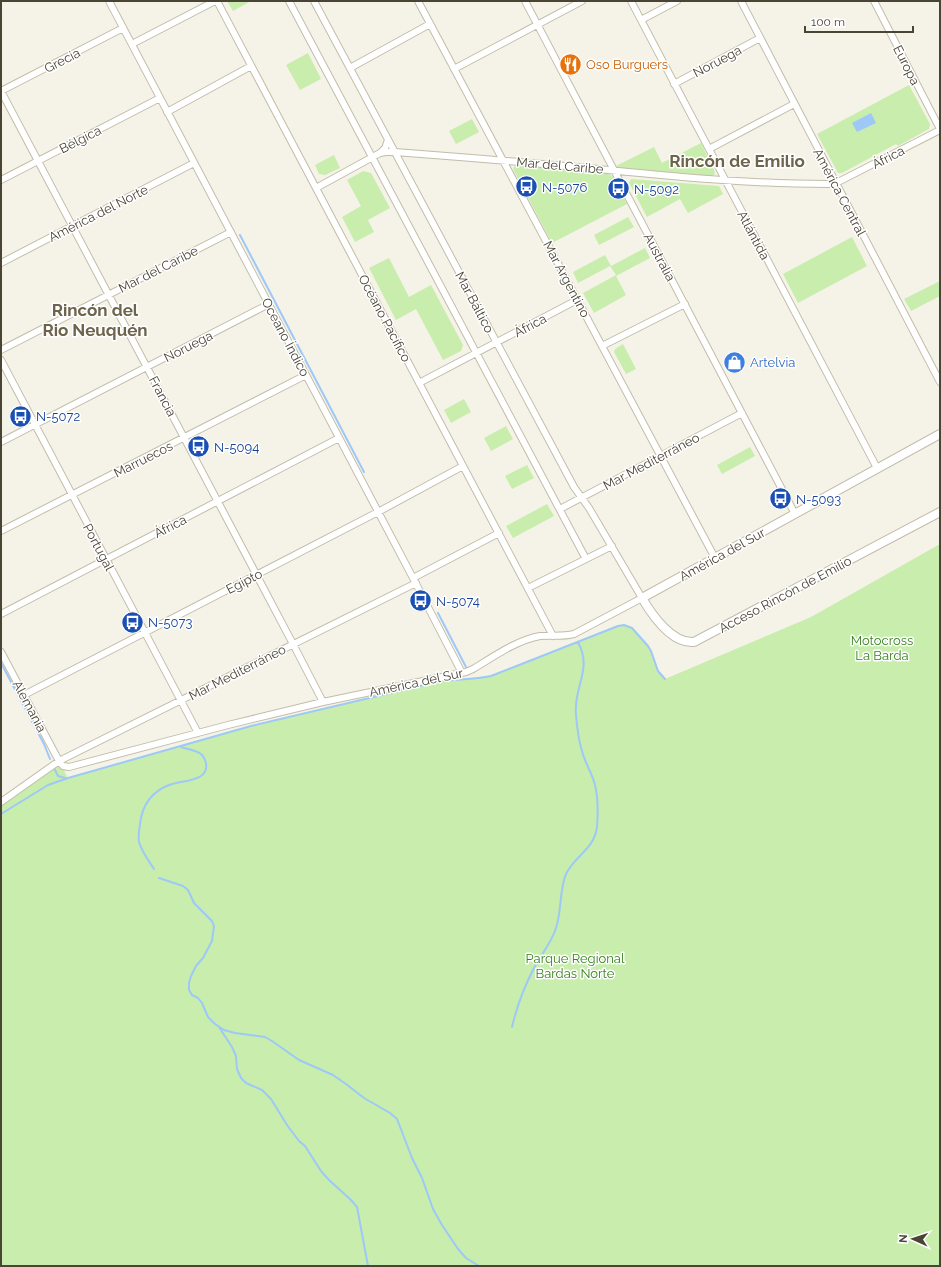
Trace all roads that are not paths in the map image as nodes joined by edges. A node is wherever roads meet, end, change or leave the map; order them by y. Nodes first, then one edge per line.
1 (109, 1) edge
2 (216, 1) edge
3 (289, 1) edge
4 (314, 1) edge
5 (418, 1) edge
6 (525, 1) edge
7 (582, 1) edge
8 (631, 1) edge
9 (677, 1) edge
10 (741, 1) edge
11 (874, 1) edge
12 (641, 20) junction
13 (430, 24) junction
14 (538, 25) junction
15 (123, 28) junction
16 (760, 38) junction
17 (132, 44) junction
18 (251, 66) junction
19 (350, 68) junction
20 (454, 68) junction
21 (674, 84) junction
22 (1, 91) edge
23 (160, 98) junction
24 (794, 104) junction
25 (167, 112) junction
26 (940, 130) edge
27 (388, 140) junction
28 (709, 149) junction
29 (395, 152) junction
30 (380, 153) junction
31 (372, 157) junction
32 (503, 160) junction
33 (38, 161) junction
34 (194, 163) junction
35 (614, 171) junction
36 (1, 180) edge
37 (725, 180) junction
38 (836, 183) junction
39 (316, 188) junction
40 (72, 226) junction
41 (231, 232) junction
42 (1, 263) edge
43 (109, 295) junction
44 (577, 300) junction
45 (269, 304) junction
46 (684, 304) junction
47 (497, 342) junction
48 (602, 346) junction
49 (1, 350) edge
50 (476, 353) junction
51 (1, 360) edge
52 (147, 367) junction
53 (306, 375) junction
54 (940, 382) edge
55 (419, 383) junction
56 (742, 413) junction
57 (35, 424) junction
58 (940, 434) edge
59 (184, 437) junction
60 (339, 438) junction
61 (1, 442) edge
62 (660, 456) junction
63 (464, 466) junction
64 (877, 468) junction
65 (72, 495) junction
66 (581, 498) junction
67 (218, 501) junction
68 (560, 510) junction
69 (378, 512) junction
70 (940, 512) edge
71 (795, 514) junction
72 (1, 531) edge
73 (499, 533) junction
74 (612, 546) junction
75 (715, 558) junction
76 (106, 559) junction
77 (586, 559) junction
78 (257, 575) junction
79 (414, 580) junction
80 (528, 588) junction
81 (642, 598) junction
82 (1, 614) edge
83 (145, 632) junction
84 (553, 636) junction
85 (293, 644) junction
86 (1, 652) edge
87 (462, 673) junction
88 (24, 695) junction
89 (181, 700) junction
90 (323, 702) junction
91 (198, 733) junction
92 (58, 761) junction
93 (1, 802) edge

1 - 15 street, Oceano Índico
2 - 17 street
2 - 18 street, Océano Pacífico
3 - 31 street, Mar Báltico
4 - 19 street, Mar Báltico
5 - 13 street, Mar Argentino
6 - 14 street, Australia
7 - 14 street
8 - 12 street, Atlántida
9 - 12 street
10 - 16 street, América Central
11 - 26 street, Europa
12 - 21 street, Atlántida
13 - 19 street
13 - 20 street, Mar Argentino
14 - 20 street
14 - 35 street, Australia
15 - 17 street, Oceano Índico
15 - 22 street, Grecia
16 - 21 street, Noruega
16 - 24 street, América Central
17 - 23 street, Oceano Índico
18 - 25 street
18 - 39 street, Océano Pacífico
19 - 27 street, Mar Báltico
20 - 32 street, Mar Argentino
21 - 28 street, Atlántida
22 - 33 street, Francia
23 - 25 street, Oceano Índico
23 - 33 street, Bélgica
24 - 28 street
24 - 38 street, América Central
25 - 34 street, Oceano Índico
26 - 38 street, África
27 - 29 street, Mar Báltico
27 - 30 street
28 - 37 street, Atlántida
29 - 30 street, Mar del Caribe
29 - 32 street, Mar del Caribe
29 - 47 street, Mar Báltico
30 - 31 street, Mar del Caribe
31 - 39 street, Mar del Caribe
31 - 50 street, Mar Báltico
32 - 35 street, Mar del Caribe
32 - 44 street, Mar Argentino
33 - 36 street, Bélgica
33 - 40 street, Francia
34 - 40 street, América del Norte
34 - 41 street, Oceano Índico
35 - 37 street, Mar del Caribe
35 - 46 street, Australia
37 - 38 street, Mar del Caribe
37 - 64 street, Atlántida
38 - 54 street, América Central
39 - 55 street, Océano Pacífico
40 - 42 street, América del Norte
40 - 43 street, Francia
41 - 43 street, Mar del Caribe
41 - 45 street, Oceano Índico
43 - 49 street, Mar del Caribe
43 - 52 street, Francia
44 - 47 street, África
44 - 48 street, Mar Argentino
45 - 52 street, Noruega
45 - 53 street, Oceano Índico
46 - 48 street
46 - 56 street, Australia
47 - 50 street, África
47 - 66 street, Mar Báltico
48 - 62 street, Mar Argentino
50 - 55 street, África
50 - 68 street, Mar Báltico
51 - 57 street, Portugal
52 - 57 street, Noruega
52 - 59 street, Francia
53 - 59 street, Marruecos
53 - 60 street, Oceano Índico
55 - 63 street, Océano Pacífico
56 - 62 street, Mar Mediterráneo
56 - 71 street, Australia
57 - 61 street, Noruega
57 - 65 street, Portugal
58 - 64 street, América del Sur
59 - 65 street, Marruecos
59 - 67 street, Francia
60 - 67 street, África
60 - 69 street, Oceano Índico
62 - 66 street, Mar Mediterráneo
62 - 75 street, Mar Argentino
63 - 69 street, Egipto
63 - 73 street, Océano Pacífico
64 - 71 street, América del Sur
65 - 72 street, Marruecos
65 - 76 street, Portugal
66 - 68 street, Mar Mediterráneo
66 - 74 street, Mar Báltico
67 - 76 street, África
67 - 78 street, Francia
68 - 77 street, Mar Báltico
69 - 78 street, Egipto
69 - 79 street, Oceano Índico
70 - 81 street, Acceso Rincón de Emilio
71 - 75 street, América del Sur
73 - 79 street, Mar Mediterráneo
73 - 80 street, Océano Pacífico
74 - 77 street
74 - 81 street, Mar Báltico
75 - 81 street, América del Sur
76 - 82 street, África
76 - 83 street, Portugal
77 - 80 street
78 - 83 street, Egipto
78 - 85 street, Francia
79 - 85 street, Mar Mediterráneo
79 - 87 street, Oceano Índico
80 - 84 street, Océano Pacífico
81 - 84 street, América del Sur
83 - 88 street, Egipto
83 - 89 street, Portugal
84 - 87 street, América del Sur
85 - 89 street, Mar Mediterráneo
85 - 90 street, Francia
86 - 88 street, Alemania
87 - 90 street, América del Sur
88 - 92 street, Alemania
89 - 91 street, Portugal
89 - 92 street, Mar Mediterráneo
90 - 91 street, América del Sur
91 - 92 street, América del Sur
92 - 93 street

